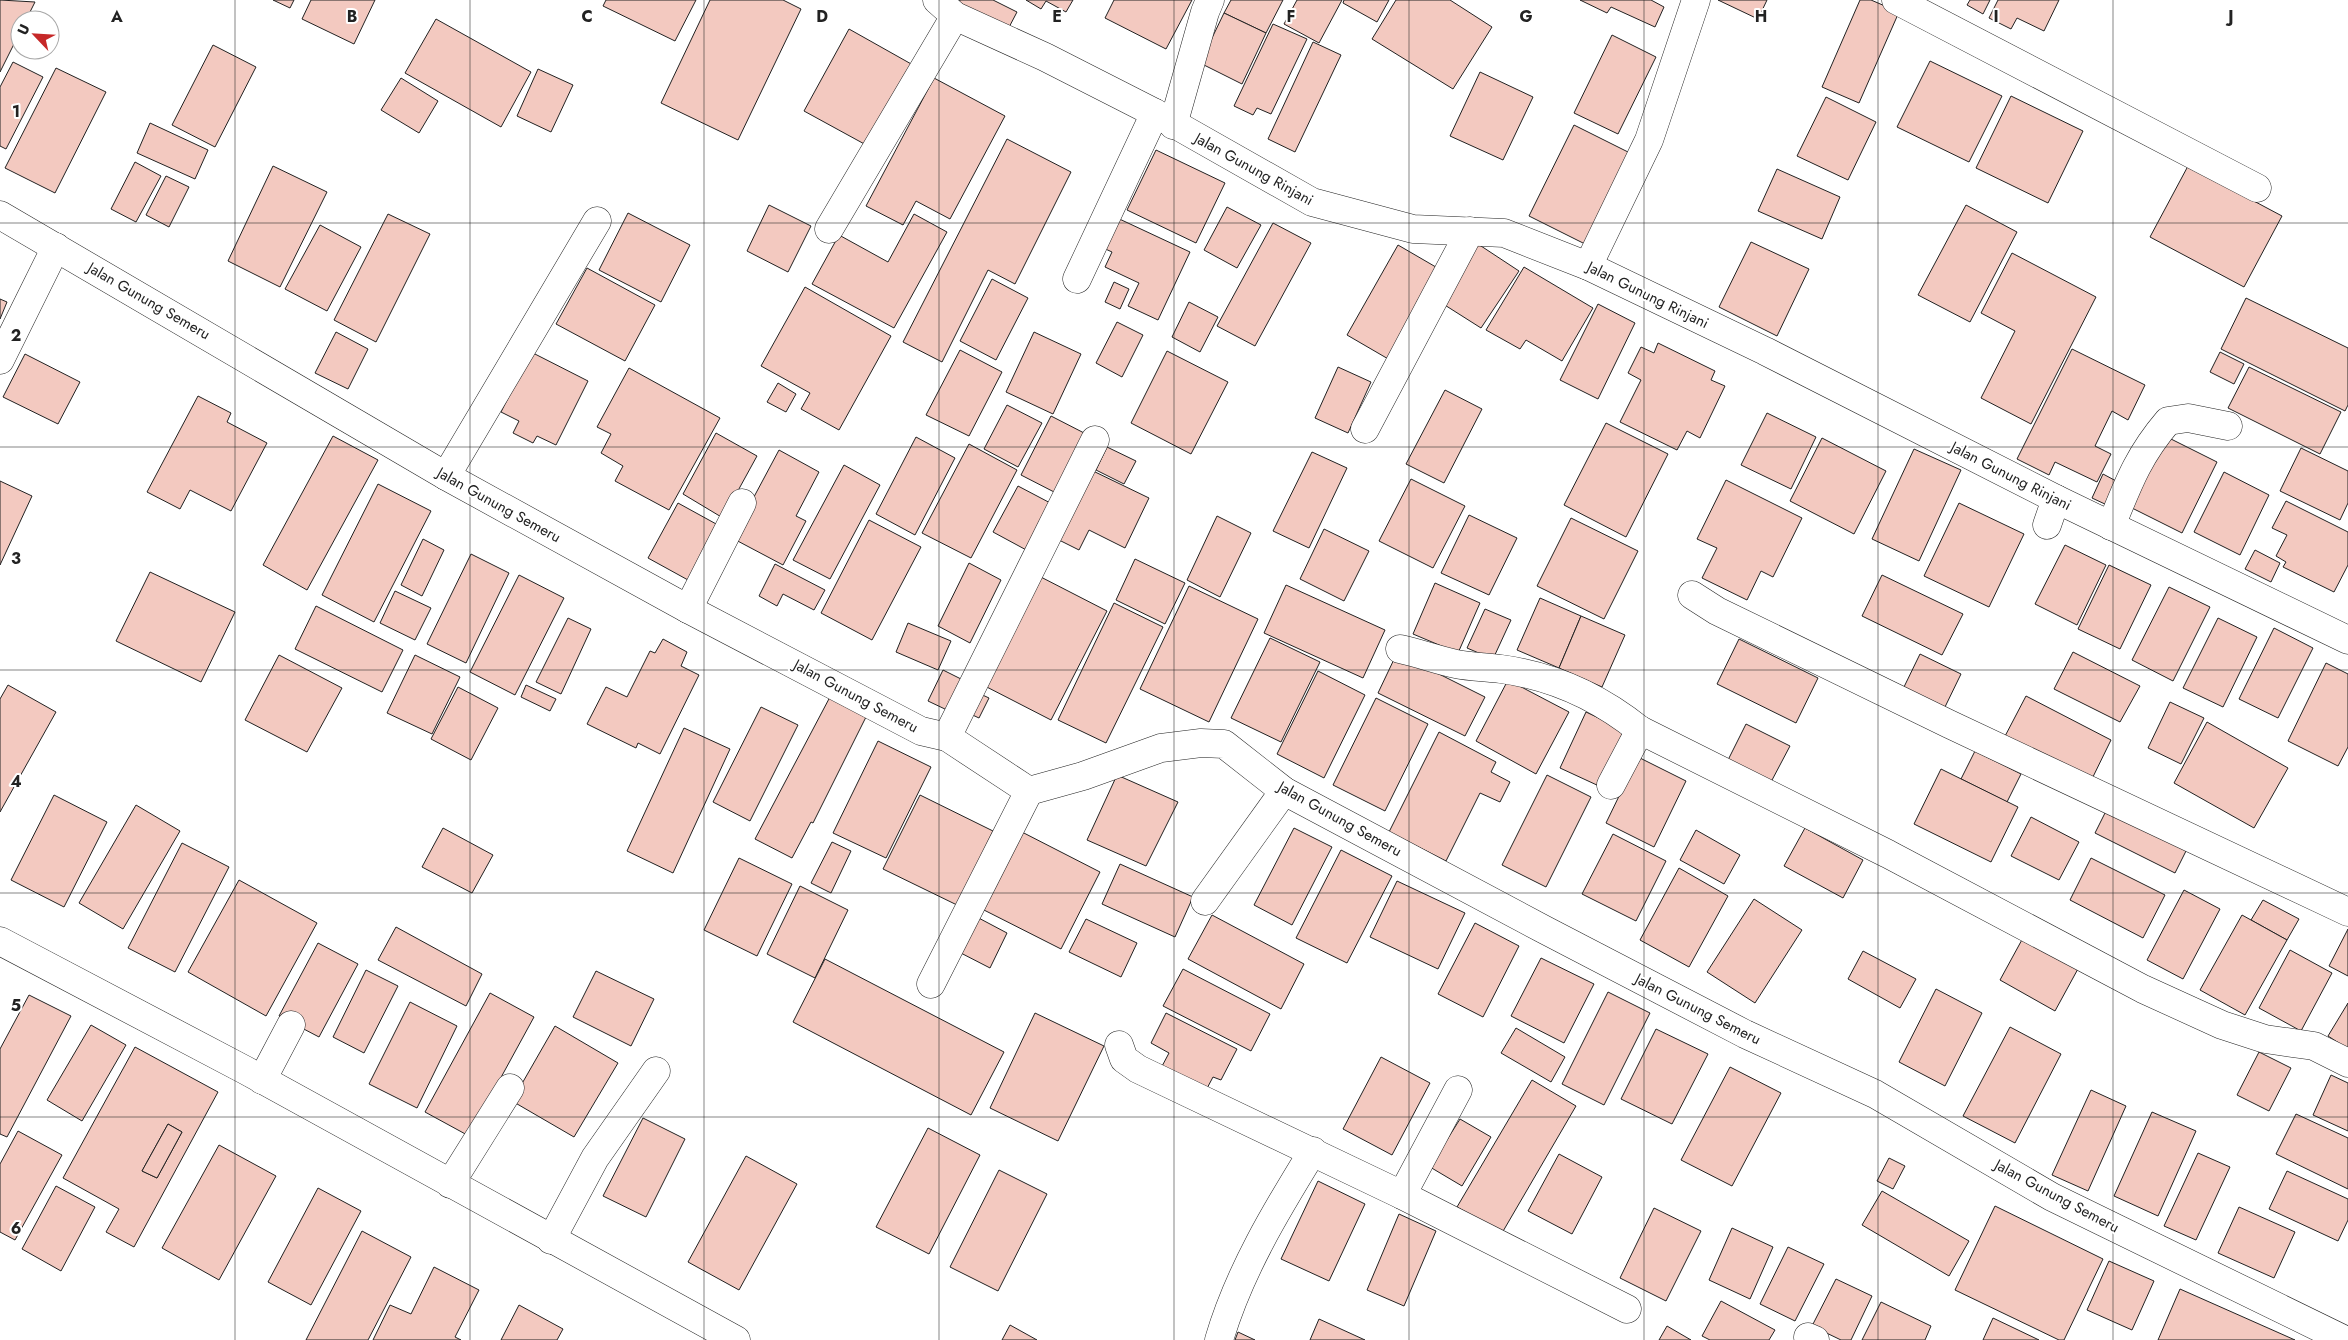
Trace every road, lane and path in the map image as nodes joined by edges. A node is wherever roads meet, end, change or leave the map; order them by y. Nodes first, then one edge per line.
1 (1210, 0) edge
2 (1696, 0) edge
3 (1896, 0) edge
4 (944, 4) edge
5 (1164, 119) junction
6 (2257, 188) dead end
7 (0, 215) edge
8 (597, 221) dead end
9 (829, 229) dead end
10 (1470, 231) junction
11 (56, 247) junction
12 (1588, 266) junction
13 (1077, 279) dead end
14 (0, 360) edge
15 (2228, 426) dead end
16 (1365, 429) dead end
17 (1095, 440) dead end
18 (446, 476) junction
19 (2056, 499) junction
20 (742, 503) dead end
21 (2047, 525) dead end
22 (2110, 526) junction
23 (1692, 595) dead end
24 (688, 609) junction
25 (2348, 640) edge
26 (1400, 649) dead end
27 (1640, 730) junction
28 (947, 737) junction
29 (1611, 785) dead end
30 (1028, 791) junction
31 (1284, 791) junction
32 (1206, 900) dead end
33 (2348, 912) edge
34 (0, 941) edge
35 (931, 984) dead end
36 (291, 1025) dead end
37 (1119, 1045) dead end
38 (2348, 1063) edge
39 (656, 1071) dead end
40 (262, 1080) junction
41 (510, 1088) dead end
42 (1458, 1090) dead end
43 (1313, 1152) junction
44 (450, 1184) junction
45 (1402, 1194) junction
46 (551, 1240) junction
47 (1627, 1309) dead end
48 (729, 1338) edge
49 (1219, 1340) edge
50 (2345, 1340) edge

1 - 5 street
2 - 12 street
3 - 6 street
4 - 5 street, Jalan Gunung Rinjani
4 - 9 street
5 - 10 street, Jalan Gunung Rinjani
5 - 13 street
7 - 11 street, Jalan Gunung Semeru
8 - 18 street
10 - 12 street, Jalan Gunung Rinjani
10 - 16 street
11 - 14 street
11 - 18 street, Jalan Gunung Semeru
12 - 19 street, Jalan Gunung Rinjani
15 - 22 street
17 - 28 street
18 - 24 street, Jalan Gunung Semeru
19 - 21 street
19 - 22 street, Jalan Gunung Rinjani
20 - 24 street
22 - 25 street, Jalan Gunung Rinjani
23 - 33 street
24 - 28 street, Jalan Gunung Semeru
26 - 27 street
27 - 29 street
27 - 38 street
28 - 30 street, Jalan Gunung Semeru
30 - 31 street, Jalan Gunung Semeru
30 - 35 street
31 - 32 street
31 - 50 street, Jalan Gunung Semeru
34 - 40 street
36 - 40 street
37 - 43 street
39 - 46 street
40 - 44 street
41 - 44 street
42 - 45 street
43 - 45 street
43 - 49 street
44 - 46 street
45 - 47 street
46 - 48 street

